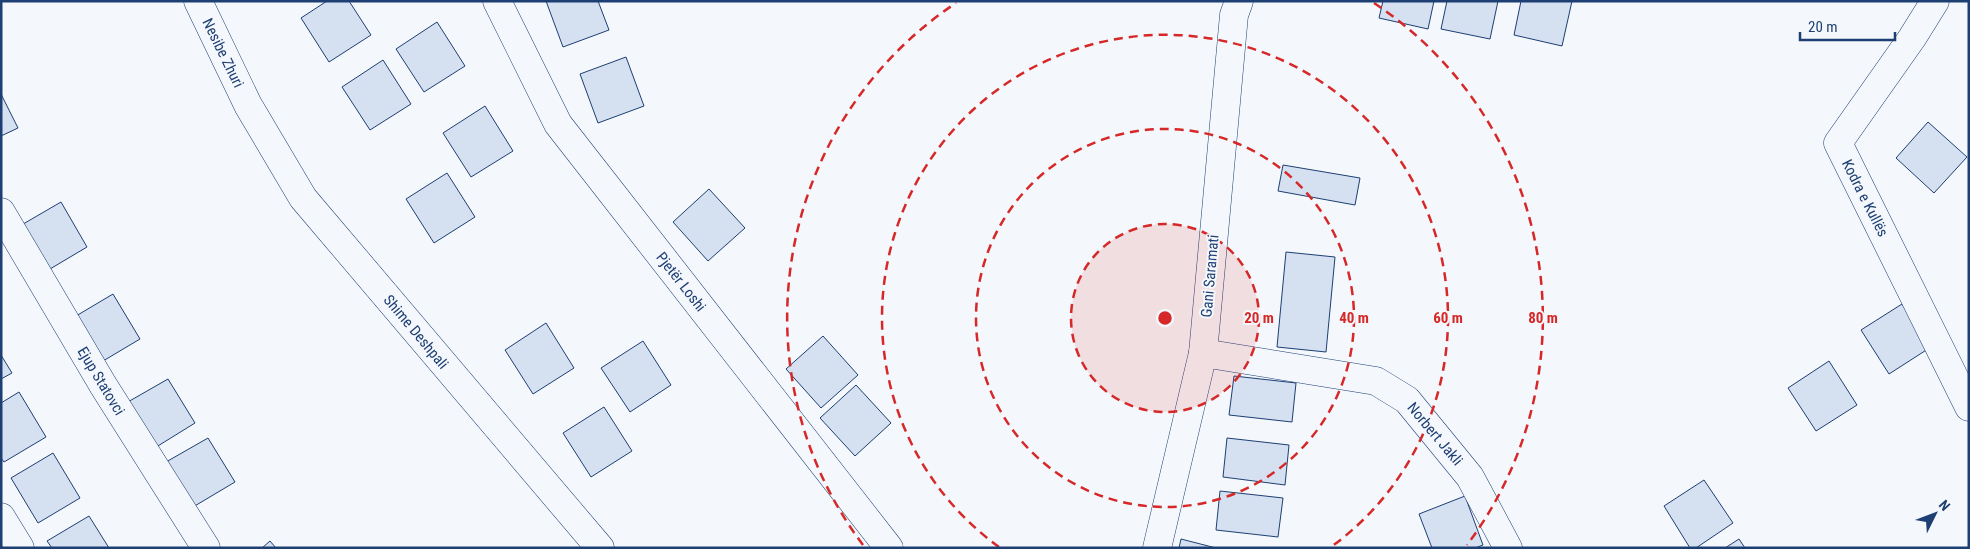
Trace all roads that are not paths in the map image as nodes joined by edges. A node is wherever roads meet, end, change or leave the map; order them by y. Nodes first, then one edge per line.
1 (198, 1) edge
2 (496, 1) edge
3 (1239, 1) edge
4 (1935, 1) edge
5 (248, 104) joint
6 (1, 212) edge
7 (1203, 353) junction
8 (1969, 407) edge
9 (1, 517) edge
10 (20, 548) edge
11 (206, 548) edge
12 (600, 548) edge
13 (889, 548) edge
14 (1157, 548) edge
15 (1508, 548) edge

1 - 5 street, Nesibe Zhuri
2 - 13 street, Pjetër Loshi
3 - 7 street, Gani Saramati
4 - 8 street, Kodra e Kullës
5 - 12 street, Shime Deshpali
6 - 11 street, Ejup Statovci
7 - 14 street, Gani Saramati
7 - 15 street, Norbert Jakli
9 - 10 street

